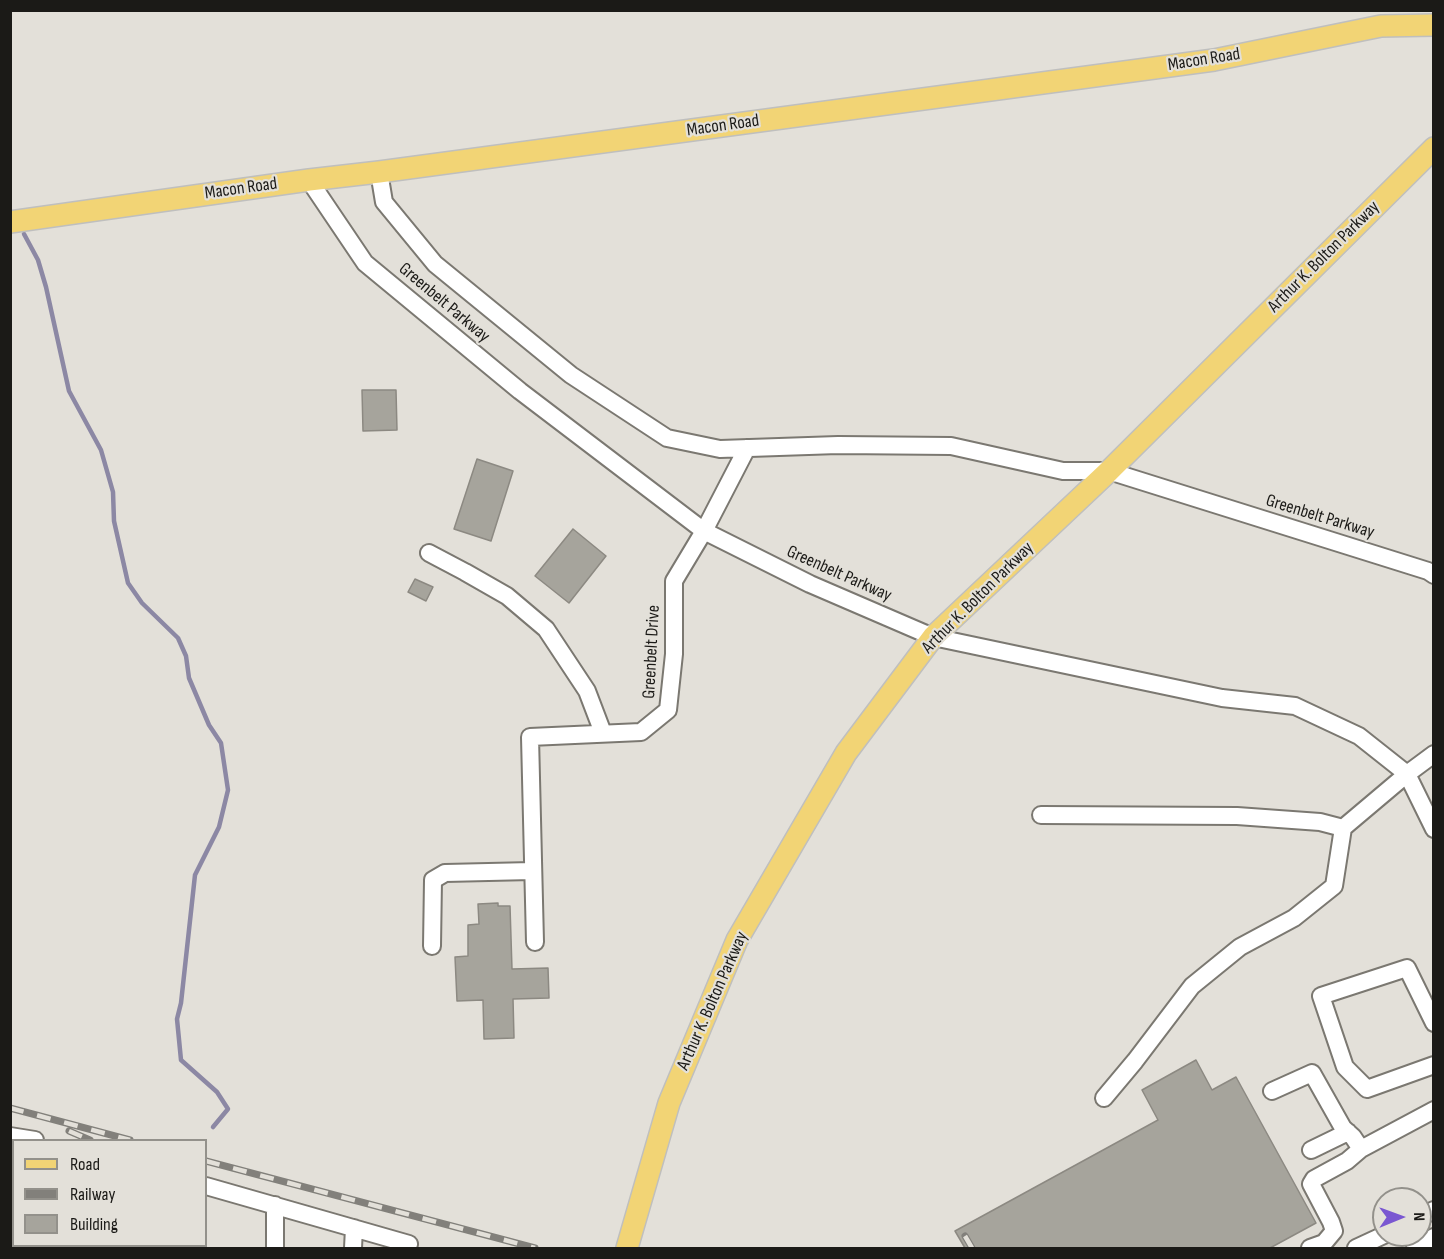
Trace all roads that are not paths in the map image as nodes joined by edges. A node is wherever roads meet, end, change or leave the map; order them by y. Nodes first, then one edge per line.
1 (1404, 10) edge
2 (1434, 25) edge
3 (1381, 26) junction
4 (1434, 148) edge
5 (379, 172) junction
6 (309, 180) junction
7 (10, 222) edge
8 (747, 448) junction
9 (1109, 471) junction
10 (704, 531) junction
11 (429, 553) dead end
12 (1434, 575) edge
13 (933, 637) junction
14 (603, 733) junction
15 (1434, 754) edge
16 (1407, 774) junction
17 (1041, 815) dead end
18 (1343, 828) junction
19 (1434, 829) edge
20 (532, 871) junction
21 (535, 942) dead end
22 (432, 946) dead end
23 (1434, 1023) edge
24 (1434, 1065) edge
25 (1272, 1091) dead end
26 (1104, 1098) dead end
27 (1434, 1110) edge
28 (1348, 1132) junction
29 (10, 1136) edge
30 (29, 1139) edge
31 (1361, 1149) junction
32 (1311, 1150) dead end
33 (207, 1186) edge
34 (275, 1206) junction
35 (354, 1228) junction
36 (1434, 1237) edge
37 (1372, 1241) edge
38 (414, 1247) edge
39 (274, 1248) edge
40 (353, 1248) edge
41 (627, 1248) edge
42 (1310, 1248) edge
43 (1356, 1248) edge
44 (1415, 1248) edge

1 - 3 main road
2 - 3 main road, Macon Road
3 - 5 main road, Macon Road
4 - 9 main road, Arthur K. Bolton Parkway
5 - 6 main road, Macon Road
5 - 8 street, Greenbelt Parkway
6 - 7 main road, Macon Road
6 - 10 street, Greenbelt Parkway
8 - 9 street, Greenbelt Parkway
8 - 10 street, Greenbelt Drive
9 - 12 street, Greenbelt Parkway
9 - 13 main road, Arthur K. Bolton Parkway
10 - 13 street, Greenbelt Parkway
10 - 14 street, Greenbelt Drive
11 - 14 street
13 - 16 street, Greenbelt Parkway
13 - 41 main road, Arthur K. Bolton Parkway
14 - 20 street, Greenbelt Drive
15 - 16 street
16 - 18 street
16 - 19 street, Greenbelt Parkway
17 - 18 street
18 - 26 street
20 - 21 street
20 - 22 street
23 - 24 street
25 - 28 street
27 - 31 street
28 - 31 street
28 - 32 street
29 - 30 street
31 - 42 street
33 - 34 street
34 - 35 street
34 - 39 street
35 - 38 street
35 - 40 street
36 - 44 street
37 - 43 street

